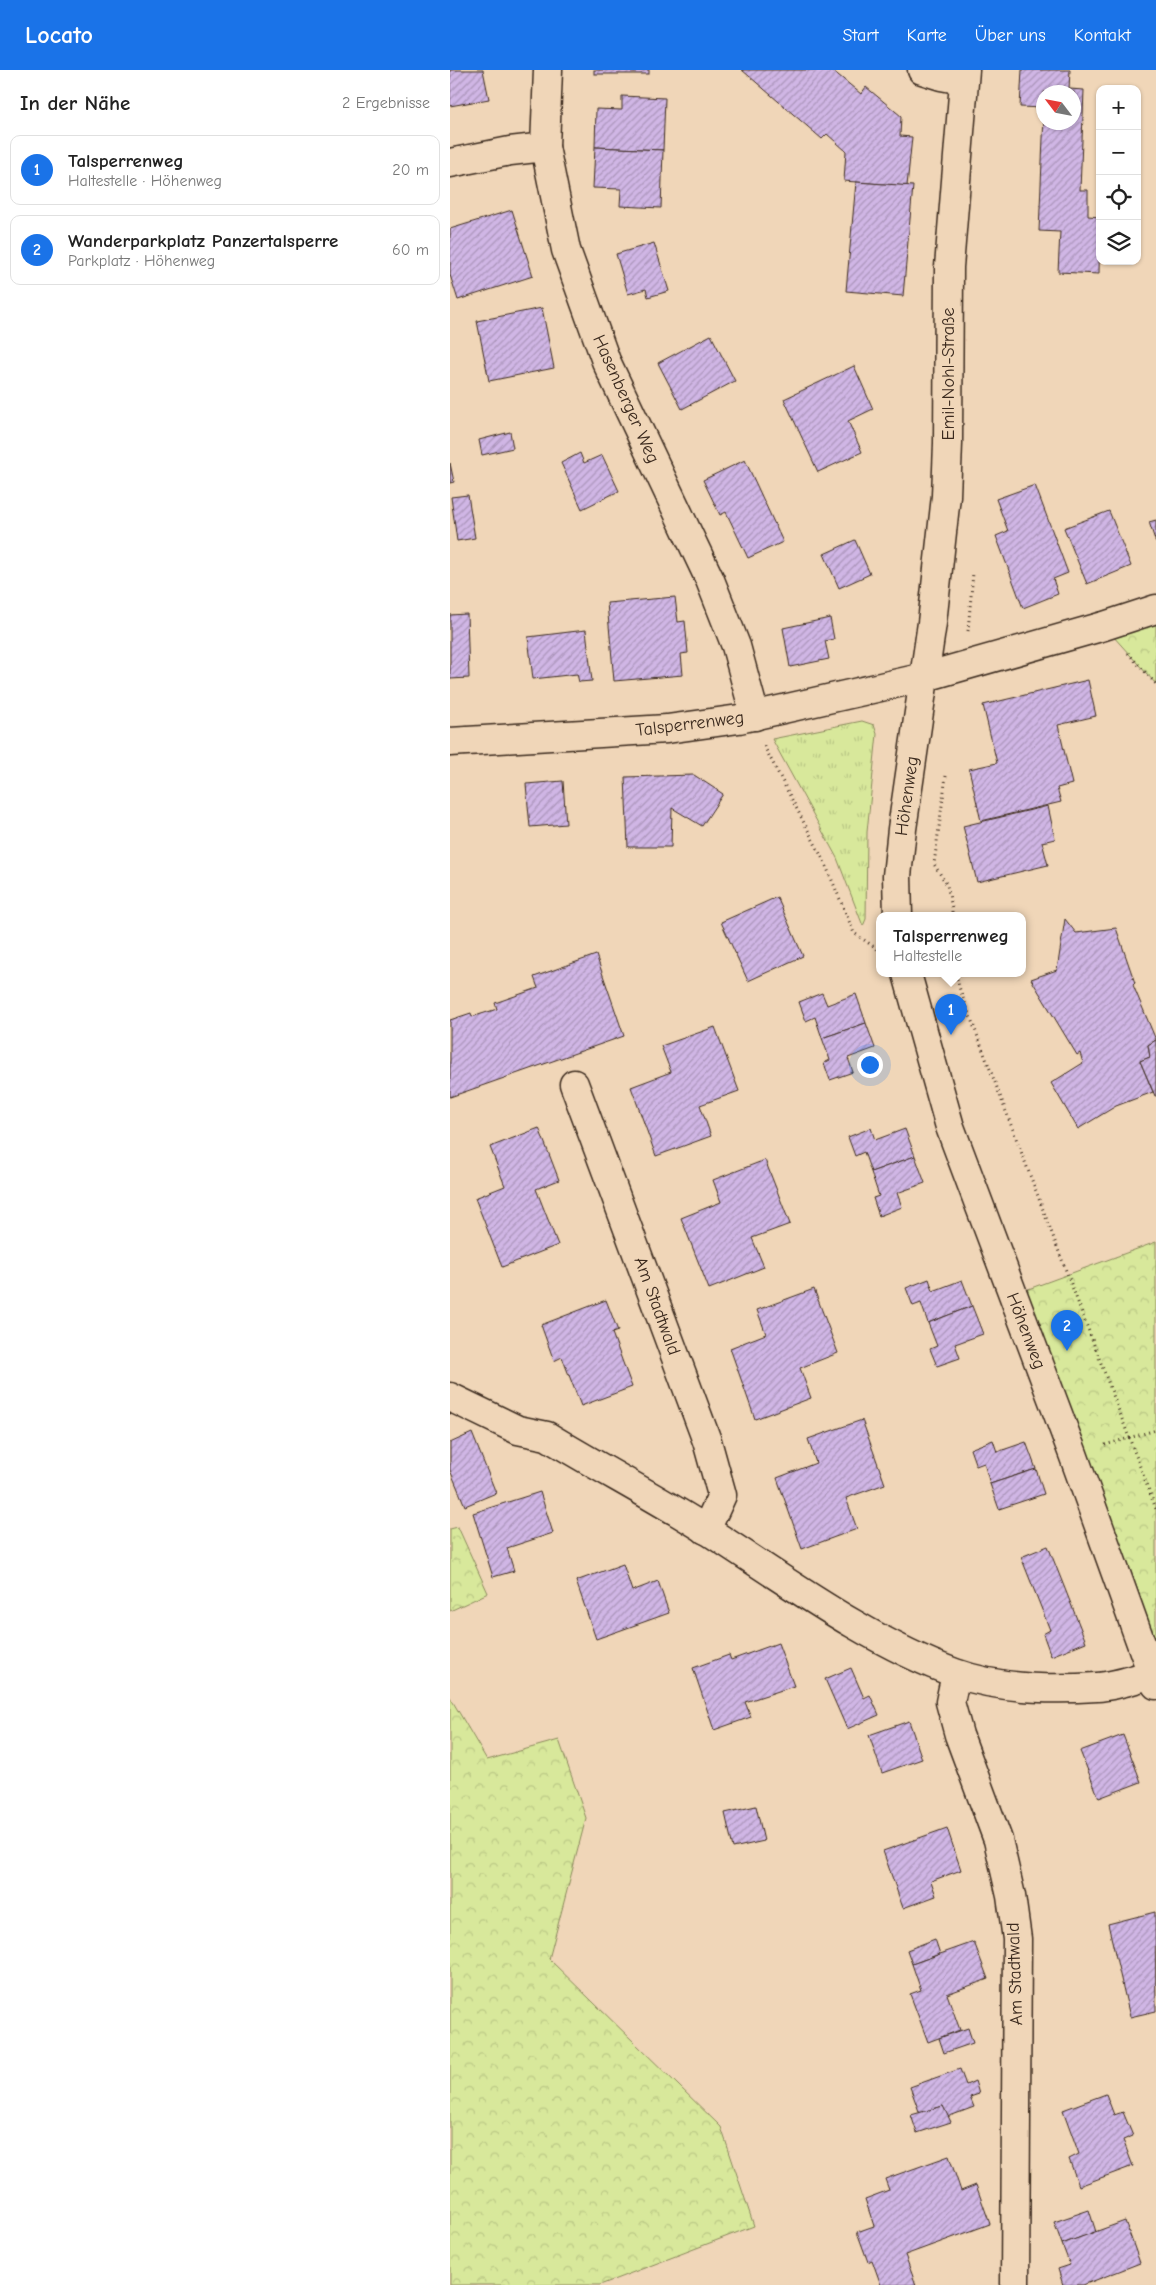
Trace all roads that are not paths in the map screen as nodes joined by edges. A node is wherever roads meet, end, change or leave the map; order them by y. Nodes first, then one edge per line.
1 (548, 70) edge
2 (922, 70) edge
3 (964, 75) edge
4 (545, 147) junction
5 (450, 163) edge
6 (1156, 609) edge
7 (925, 677) junction
8 (755, 716) junction
9 (450, 742) edge
10 (898, 912) edge
11 (908, 977) edge
12 (574, 1084) dead end
13 (450, 1397) edge
14 (706, 1530) junction
15 (956, 1674) junction
16 (1154, 1679) edge
17 (1015, 2285) edge

1 - 4 street, Hasenberger Weg
2 - 3 street
3 - 7 street, Emil-Nohl-Straße
4 - 5 street
4 - 8 street, Hasenberger Weg
6 - 7 street, Talsperrenweg
7 - 8 street, Talsperrenweg
7 - 10 street, Höhenweg
8 - 9 street, Talsperrenweg
11 - 16 street, Höhenweg
12 - 14 street, Am Stadtwald
13 - 14 street
14 - 15 street
15 - 16 street
15 - 17 street, Am Stadtwald

